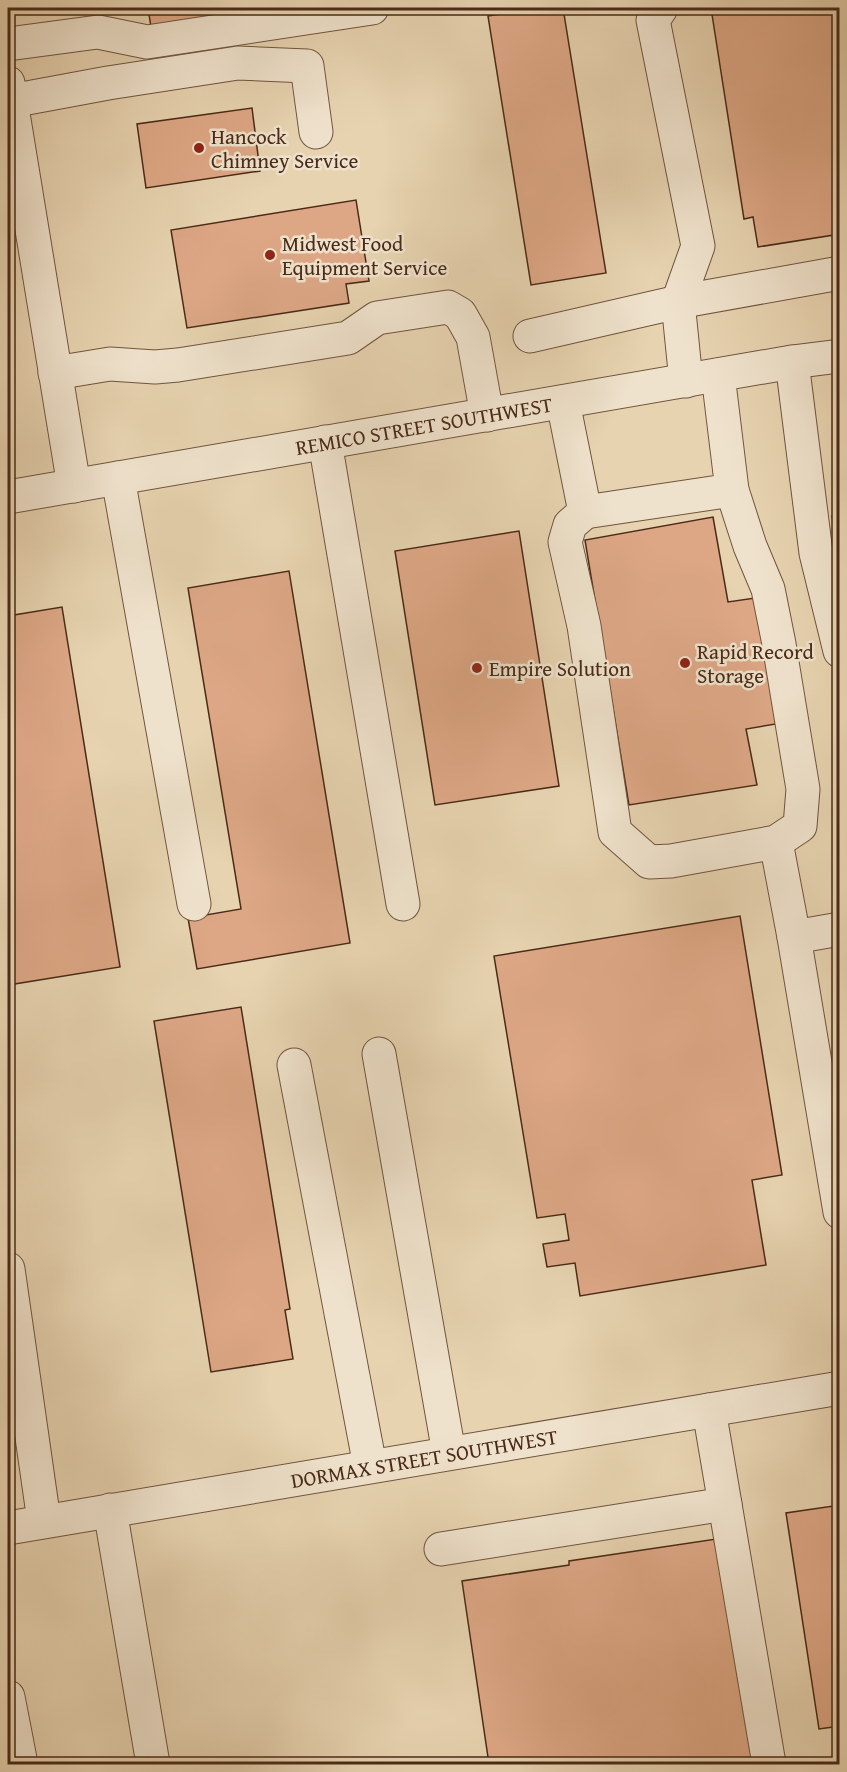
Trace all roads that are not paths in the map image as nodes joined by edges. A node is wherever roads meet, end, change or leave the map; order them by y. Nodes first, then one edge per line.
1 (372, 8) edge
2 (661, 8) edge
3 (8, 44) edge
4 (9, 92) edge
5 (316, 132) dead end
6 (840, 273) edge
7 (678, 302) junction
8 (530, 336) dead end
9 (840, 356) edge
10 (792, 362) junction
11 (55, 373) junction
12 (718, 375) junction
13 (686, 381) junction
14 (563, 402) junction
15 (487, 415) junction
16 (325, 442) junction
17 (118, 478) junction
18 (74, 486) junction
19 (732, 490) junction
20 (8, 497) edge
21 (585, 512) junction
22 (840, 651) edge
23 (777, 842) junction
24 (194, 904) dead end
25 (403, 904) dead end
26 (840, 929) edge
27 (794, 937) junction
28 (380, 1054) dead end
29 (294, 1065) dead end
30 (840, 1212) edge
31 (8, 1269) edge
32 (840, 1388) edge
33 (709, 1410) junction
34 (449, 1454) junction
35 (370, 1466) junction
36 (725, 1504) junction
37 (110, 1510) junction
38 (44, 1521) junction
39 (8, 1528) edge
40 (441, 1549) dead end
41 (8, 1697) edge
42 (21, 1764) edge
43 (153, 1764) edge
44 (769, 1764) edge

1 - 3 street
2 - 7 street
4 - 5 street
4 - 11 street
6 - 7 street
7 - 8 street
7 - 13 street
9 - 10 street, REMICO STREET SOUTHWEST
10 - 12 street, REMICO STREET SOUTHWEST
10 - 22 street
11 - 15 street
11 - 18 street
12 - 13 street, REMICO STREET SOUTHWEST
12 - 19 street
13 - 14 street, REMICO STREET SOUTHWEST
14 - 15 street, REMICO STREET SOUTHWEST
14 - 21 street
15 - 16 street, REMICO STREET SOUTHWEST
16 - 17 street, REMICO STREET SOUTHWEST
16 - 25 street
17 - 18 street, REMICO STREET SOUTHWEST
17 - 24 street
18 - 20 street, REMICO STREET SOUTHWEST
19 - 21 street
19 - 23 street
21 - 23 street
23 - 27 street
26 - 27 street
27 - 30 street
28 - 34 street
29 - 35 street
31 - 38 street
32 - 33 street, DORMAX STREET SOUTHWEST
33 - 34 street, DORMAX STREET SOUTHWEST
33 - 36 street
34 - 35 street, DORMAX STREET SOUTHWEST
35 - 37 street, DORMAX STREET SOUTHWEST
36 - 40 street
36 - 44 street
37 - 38 street, DORMAX STREET SOUTHWEST
37 - 43 street
38 - 39 street, DORMAX STREET SOUTHWEST
41 - 42 street

